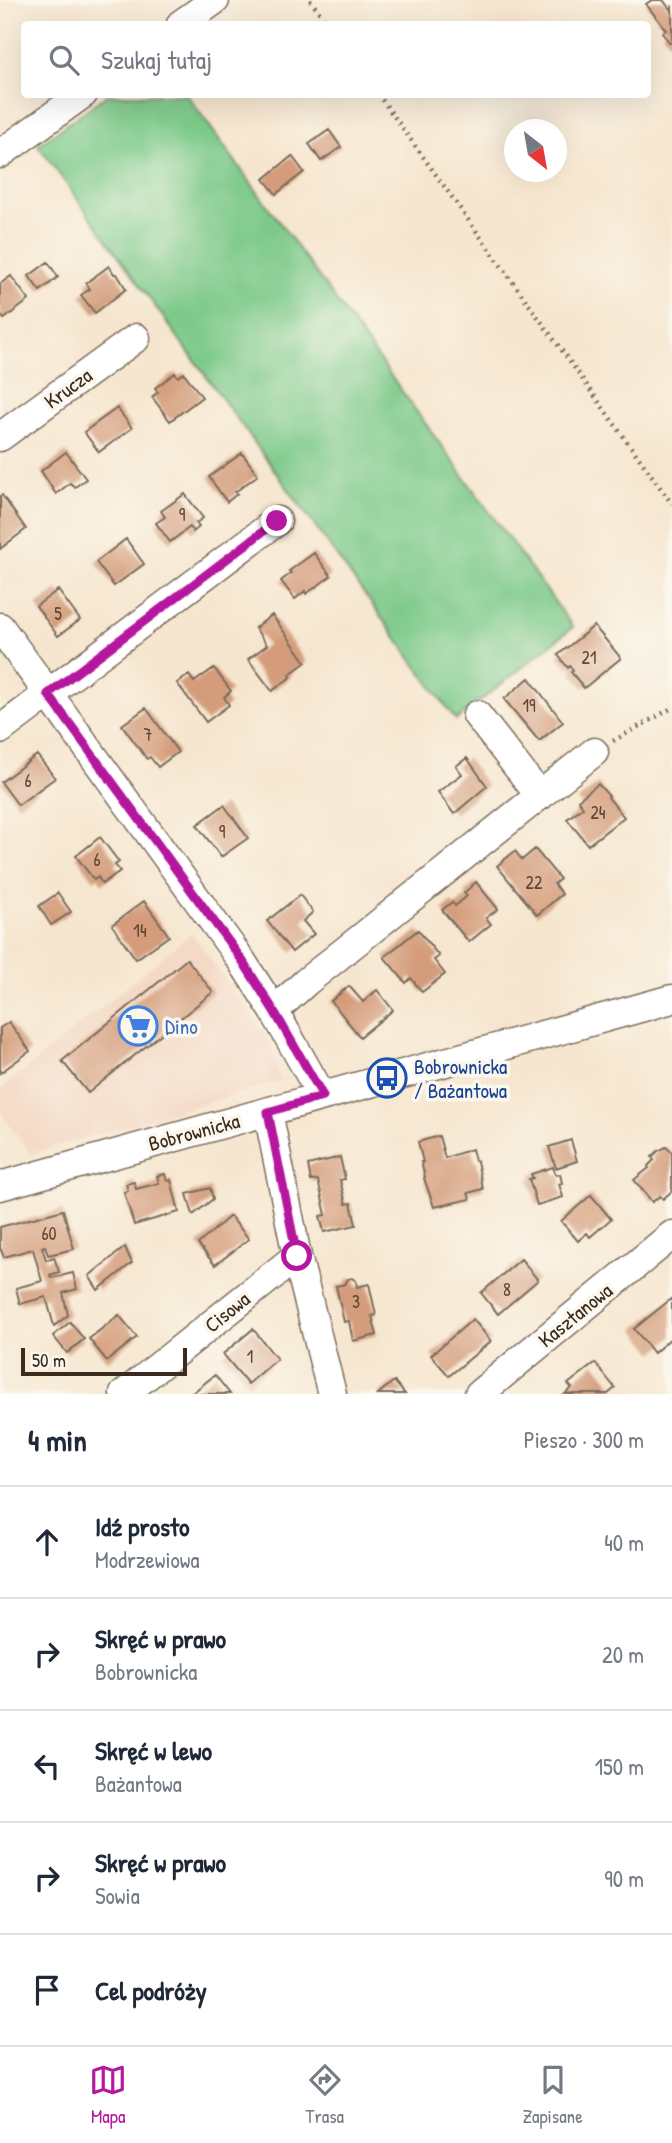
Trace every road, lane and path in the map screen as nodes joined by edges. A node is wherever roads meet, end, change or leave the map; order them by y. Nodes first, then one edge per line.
1 (215, 0) edge
2 (310, 0) edge
3 (185, 21) edge
4 (326, 21) edge
5 (77, 98) edge
6 (381, 98) edge
7 (0, 154) edge
8 (136, 338) dead end
9 (0, 437) edge
10 (672, 504) edge
11 (277, 521) dead end
12 (0, 627) edge
13 (48, 694) junction
14 (672, 708) edge
15 (477, 715) dead end
16 (0, 730) edge
17 (594, 752) joint
18 (540, 796) junction
19 (672, 999) edge
20 (274, 1011) junction
21 (323, 1096) junction
22 (268, 1112) junction
23 (0, 1186) edge
24 (672, 1235) edge
25 (297, 1256) junction
26 (124, 1394) edge
27 (332, 1394) edge
28 (479, 1394) edge

1 - 3 street
2 - 4 path
5 - 7 street
6 - 10 path
8 - 9 street, Krucza
11 - 13 street
12 - 13 street
13 - 16 street
13 - 20 street
14 - 17 path
15 - 18 street
17 - 18 street
18 - 20 street
19 - 21 street, Bobrownicka
20 - 21 street
21 - 22 street, Bobrownicka
22 - 23 street, Bobrownicka
22 - 25 street
24 - 28 street, Kasztanowa
25 - 26 street, Cisowa
25 - 27 street

